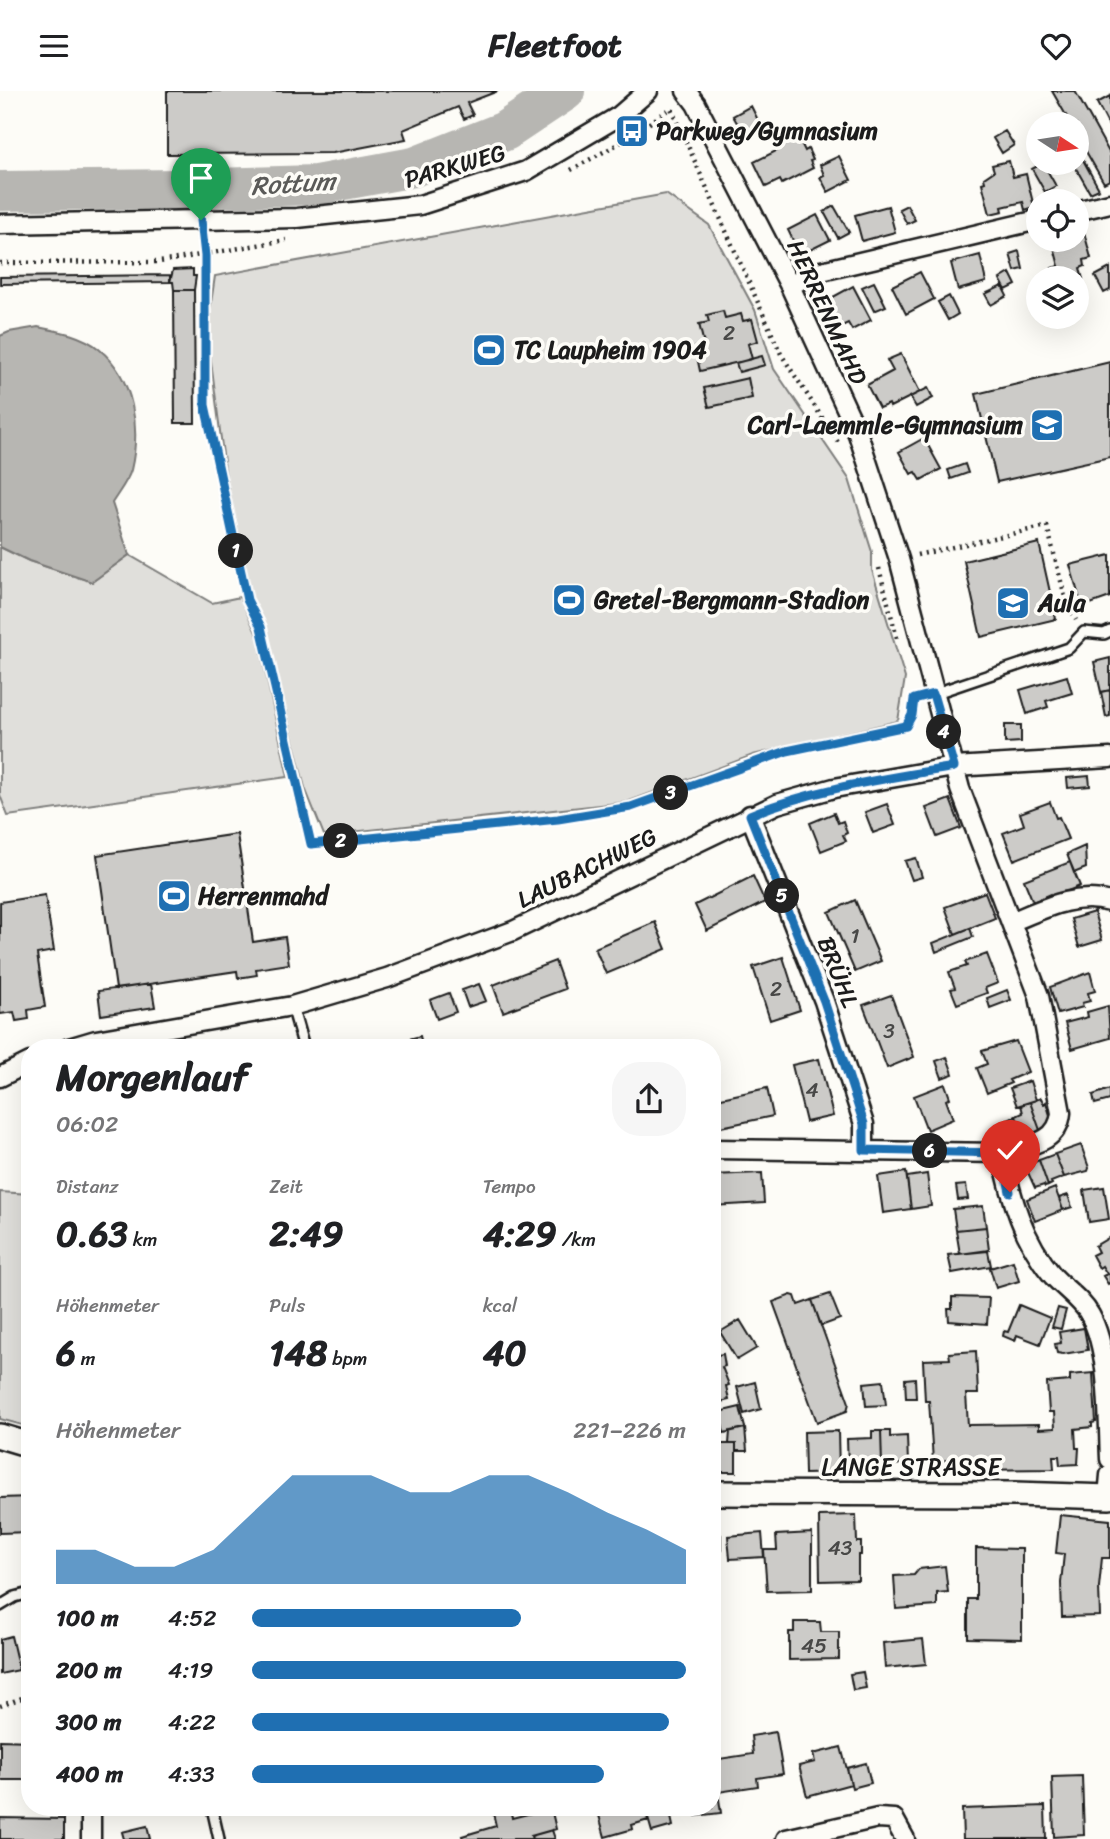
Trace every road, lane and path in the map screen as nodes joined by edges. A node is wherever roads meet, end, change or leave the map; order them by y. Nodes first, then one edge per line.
1 (648, 91) edge
2 (686, 91) edge
3 (568, 172) dead end
4 (1110, 203) edge
5 (1089, 208) edge
6 (201, 220) junction
7 (1026, 223) edge
8 (0, 224) edge
9 (297, 238) dead end
10 (205, 256) junction
11 (0, 263) edge
12 (790, 286) junction
13 (840, 446) dead end
14 (899, 559) junction
15 (878, 563) dead end
16 (1110, 631) edge
17 (1084, 632) junction
18 (900, 650) dead end
19 (933, 694) junction
20 (1110, 758) edge
21 (954, 767) junction
22 (750, 815) junction
23 (1110, 902) edge
24 (1011, 922) junction
25 (292, 1006) junction
26 (102, 1039) edge
27 (301, 1039) edge
28 (21, 1066) edge
29 (0, 1076) edge
30 (721, 1149) edge
31 (864, 1150) junction
32 (1002, 1153) junction
33 (0, 1436) edge
34 (21, 1442) edge
35 (1110, 1459) edge
36 (1109, 1490) edge
37 (721, 1493) edge
38 (21, 1595) edge
39 (0, 1607) edge
40 (21, 1698) edge
41 (0, 1706) edge
42 (91, 1816) edge
43 (214, 1816) edge
44 (91, 1839) edge
45 (219, 1839) edge
46 (786, 1839) edge
47 (905, 1839) edge

1 - 6 street, PARKWEG
2 - 12 street, HERRENMAHD
3 - 13 path
4 - 5 street
6 - 8 street, PARKWEG
6 - 10 path
7 - 12 street
9 - 10 path
10 - 11 path
10 - 19 path
12 - 14 street, HERRENMAHD
14 - 17 path
14 - 19 street, HERRENMAHD
15 - 18 path
16 - 17 lane
17 - 19 lane
19 - 21 street, HERRENMAHD
20 - 21 street, LAUBACHWEG
21 - 22 street, LAUBACHWEG
21 - 24 street, HERRENMAHD
22 - 25 street, LAUBACHWEG
22 - 31 street, BRÜHL
23 - 24 street
24 - 32 street, HERRENMAHD
25 - 26 street, LAUBACHWEG
25 - 27 lane
28 - 29 street
30 - 31 street
31 - 32 street
32 - 35 street
33 - 34 street
36 - 37 street, LANGE STRASSE
38 - 39 lane
40 - 41 path
42 - 44 street
43 - 45 lane
46 - 47 street

